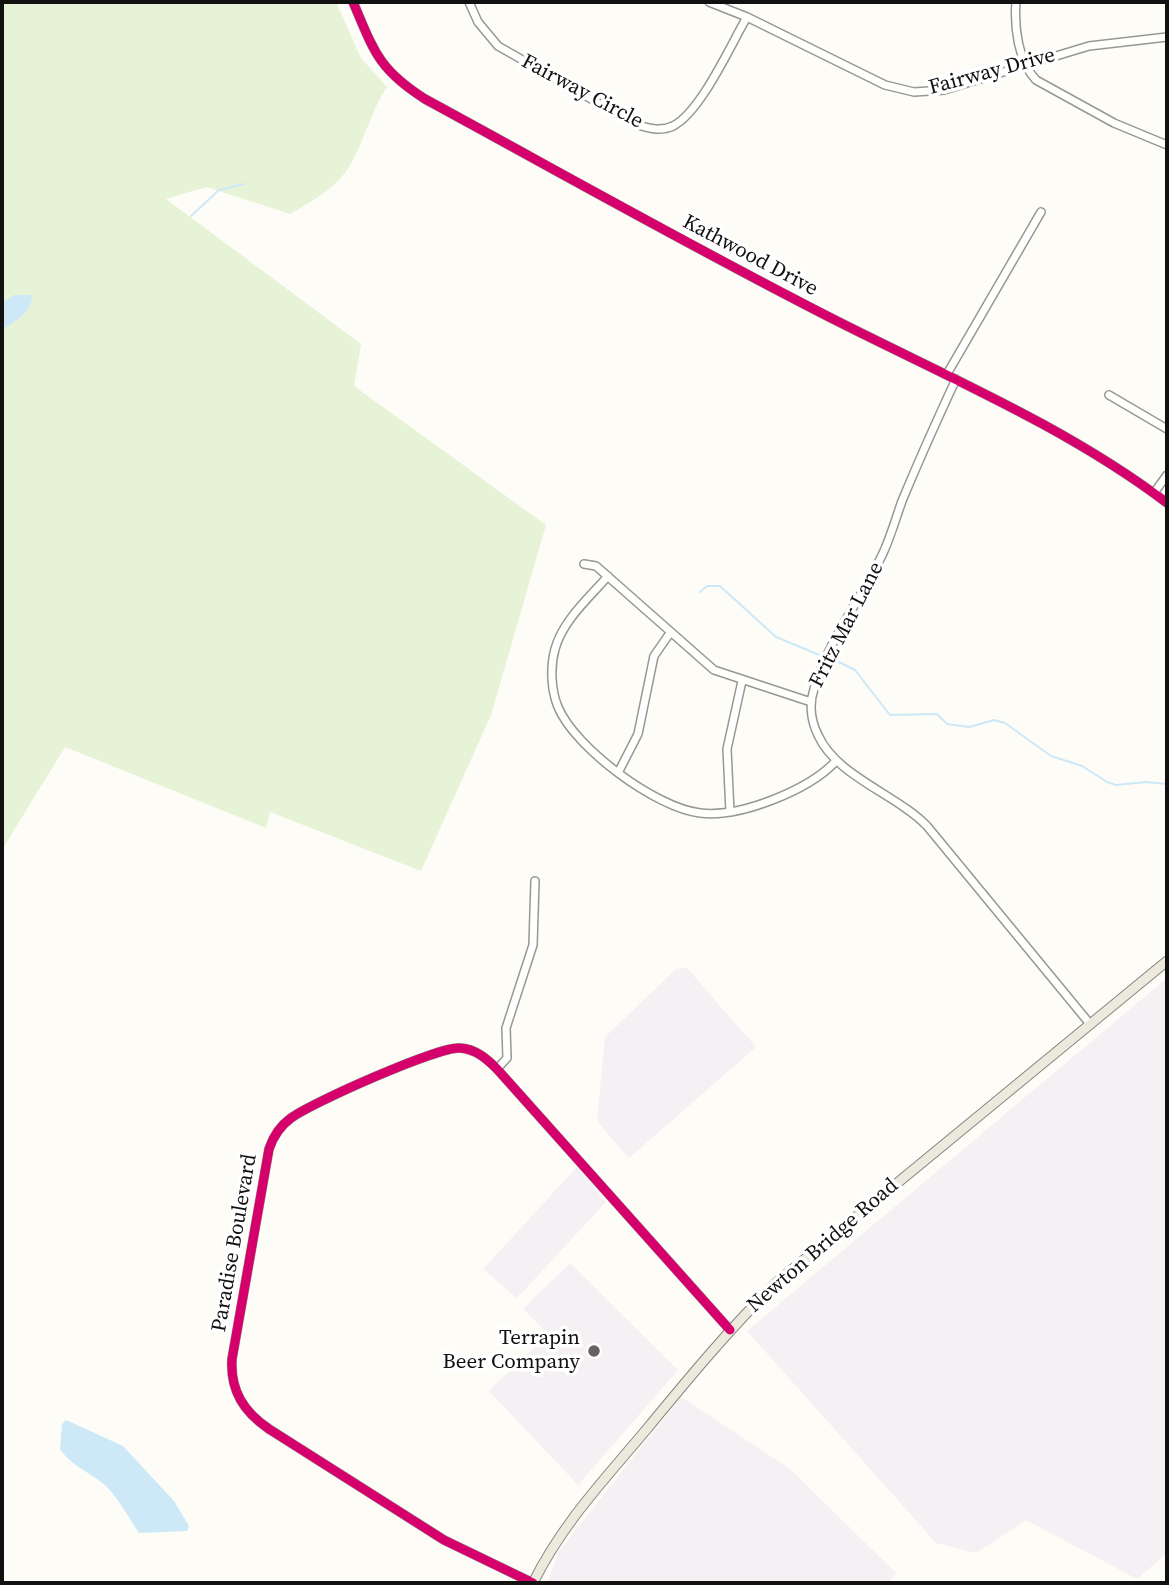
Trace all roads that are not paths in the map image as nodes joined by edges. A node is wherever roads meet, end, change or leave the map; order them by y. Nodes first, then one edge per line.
1 (353, 2) edge
2 (468, 2) edge
3 (709, 2) edge
4 (1016, 2) edge
5 (747, 16) junction
6 (1167, 37) edge
7 (1026, 65) junction
8 (1167, 145) edge
9 (1041, 212) dead end
10 (947, 374) junction
11 (956, 379) junction
12 (1109, 395) dead end
13 (1167, 429) edge
14 (1167, 475) edge
15 (1154, 493) junction
16 (1167, 503) edge
17 (583, 564) dead end
18 (608, 576) junction
19 (670, 633) junction
20 (742, 681) junction
21 (811, 702) junction
22 (836, 761) junction
23 (619, 771) junction
24 (730, 812) junction
25 (535, 881) dead end
26 (1167, 961) edge
27 (1090, 1024) junction
28 (497, 1069) junction
29 (730, 1330) junction
30 (533, 1583) edge

1 - 10 street, Kathwood Drive
2 - 5 street, Fairway Circle
3 - 5 street, Fairway Drive
4 - 7 street
5 - 7 street, Fairway Drive
6 - 7 street, Fairway Drive
7 - 8 street
9 - 10 street
10 - 11 street, Kathwood Drive
11 - 15 street, Kathwood Drive
11 - 21 street, Fritz Mar Lane
12 - 13 street
14 - 15 street
15 - 16 street, Kathwood Drive
17 - 18 street
18 - 19 street
18 - 23 street
19 - 20 street
19 - 23 street
20 - 21 street
20 - 24 street
21 - 22 street, Fritz Mar Lane
22 - 24 street
22 - 27 street, Fritz Mar Lane
23 - 24 street
25 - 28 street
26 - 27 main road, Newton Bridge Road
27 - 29 main road, Newton Bridge Road
28 - 29 street, Paradise Boulevard
28 - 30 street, Paradise Boulevard
29 - 30 main road, Newton Bridge Road

